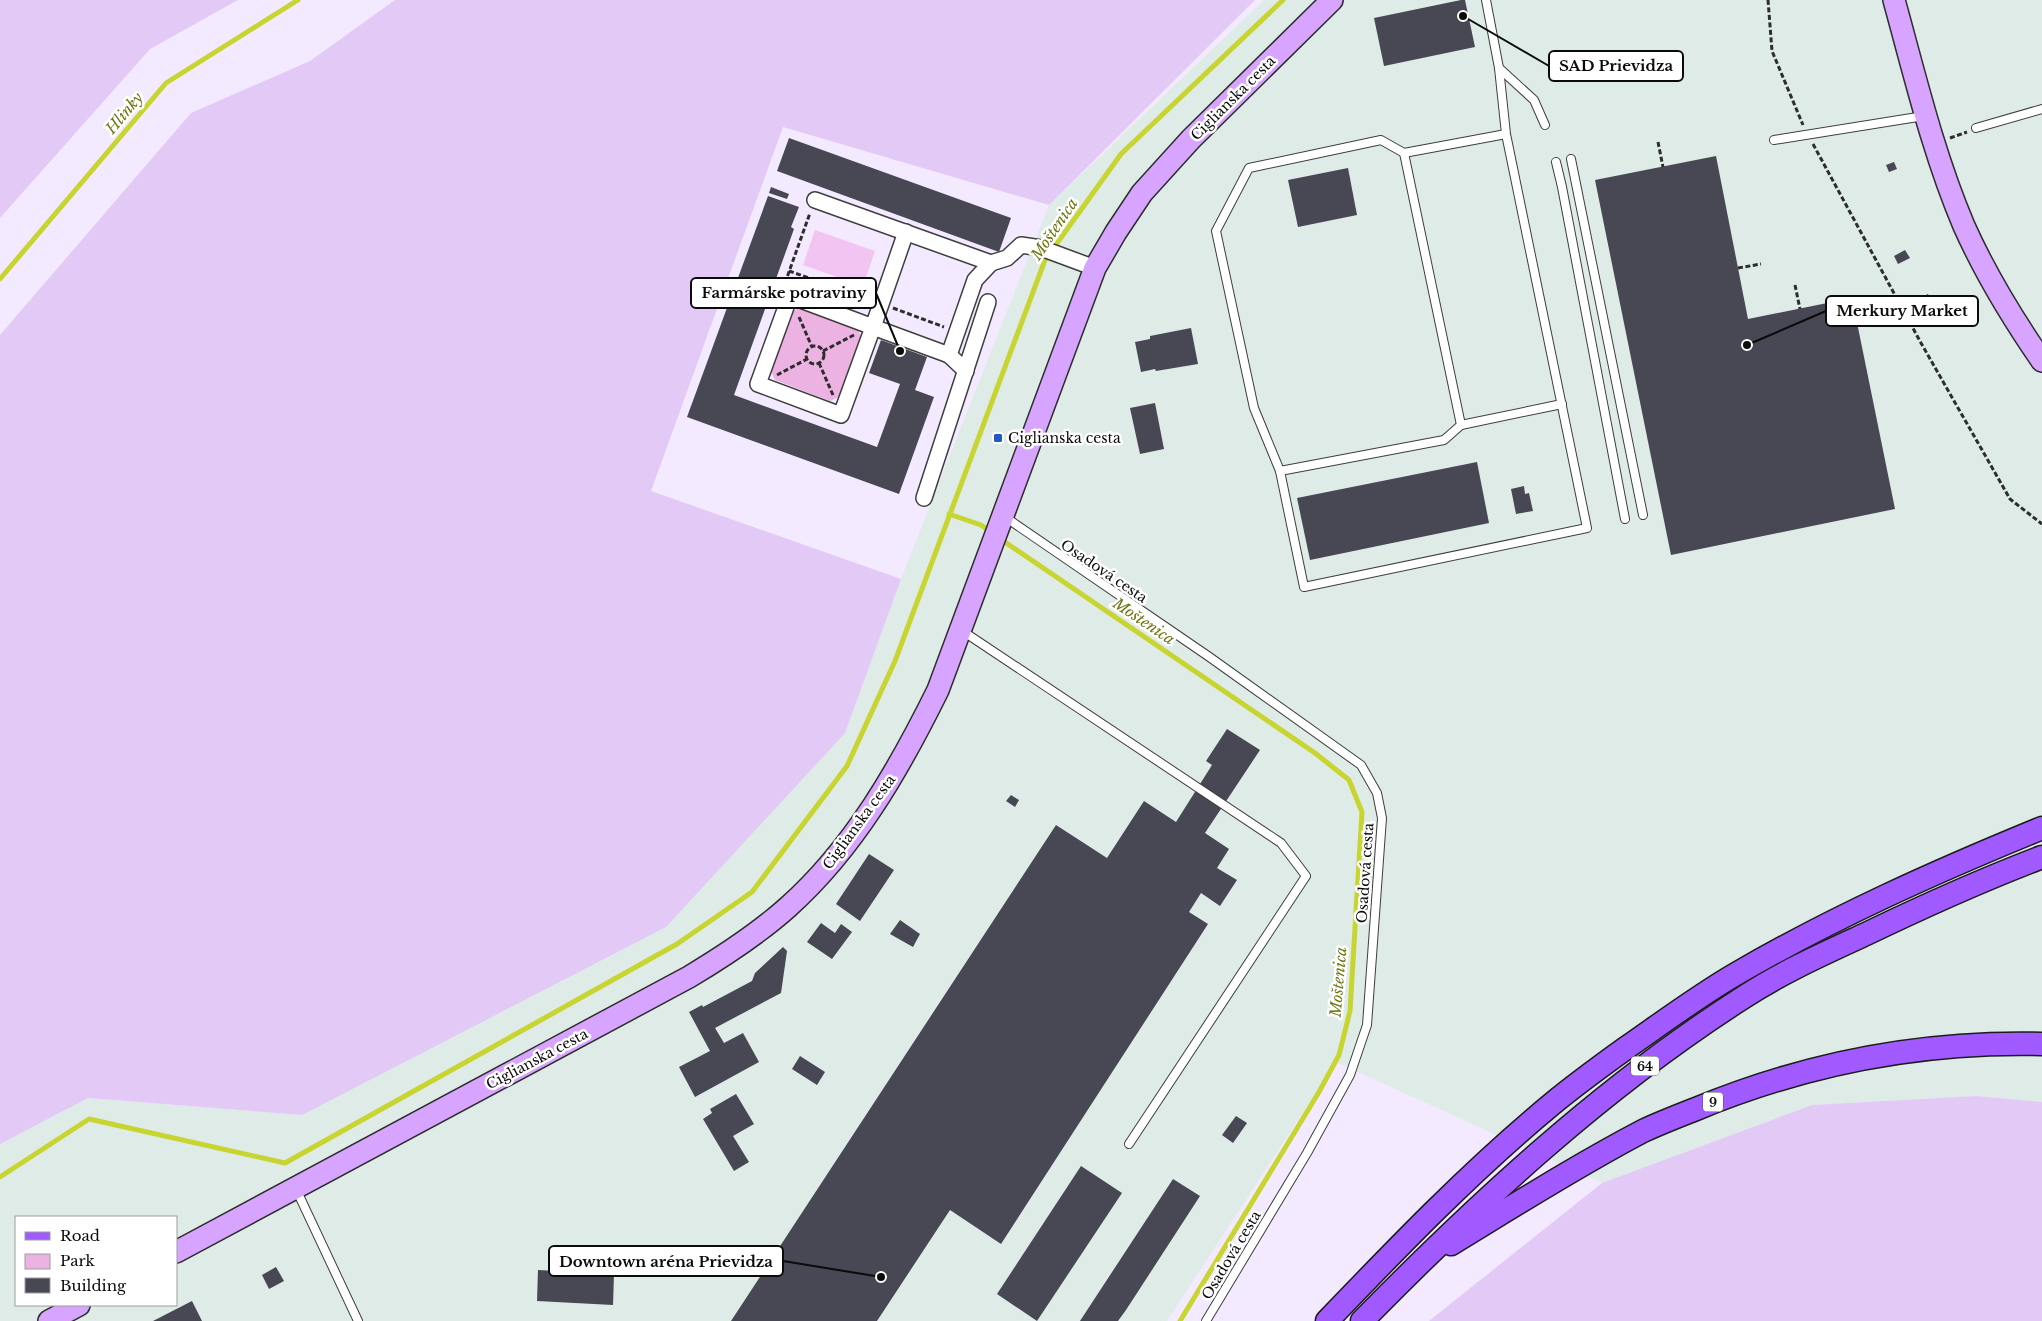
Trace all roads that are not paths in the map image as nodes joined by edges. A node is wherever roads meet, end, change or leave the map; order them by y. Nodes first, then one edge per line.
1 (1332, 0) edge
2 (1486, 0) edge
3 (1894, 0) edge
4 (1499, 68) junction
5 (2042, 109) edge
6 (1926, 115) junction
7 (1545, 125) dead end
8 (1976, 128) road end
9 (1506, 134) junction
10 (1774, 140) dead end
11 (1404, 153) junction
12 (1571, 159) dead end
13 (1556, 162) dead end
14 (815, 200) road end
15 (906, 232) junction
16 (991, 263) junction
17 (1095, 268) junction
18 (988, 302) dead end
19 (873, 327) junction
20 (949, 355) junction
21 (2042, 361) edge
22 (966, 371) junction
23 (1562, 404) junction
24 (1461, 425) junction
25 (1280, 471) junction
26 (924, 498) dead end
27 (1643, 515) dead end
28 (1625, 519) dead end
29 (998, 530) junction
30 (961, 630) junction
31 (2042, 828) edge
32 (2042, 857) edge
33 (2042, 1044) edge
34 (1128, 1144) dead end
35 (296, 1188) junction
36 (178, 1251) edge
37 (1418, 1264) junction
38 (77, 1306) edge
39 (49, 1321) edge
40 (358, 1321) edge
41 (1206, 1321) edge
42 (1326, 1321) edge
43 (1362, 1321) edge

1 - 17 street, Ciglianska cesta
2 - 4 lane
3 - 6 street
4 - 7 lane
4 - 9 lane
5 - 8 lane
6 - 10 lane
6 - 21 street
9 - 11 lane
9 - 23 lane
11 - 24 lane
11 - 25 lane
12 - 27 lane
13 - 28 lane
14 - 15 street
15 - 16 street
15 - 19 street
16 - 17 street
16 - 20 street
17 - 29 street, Ciglianska cesta
18 - 22 street
19 - 19 street
19 - 20 street
20 - 22 street
22 - 26 street
23 - 24 lane
23 - 25 lane
24 - 25 lane
29 - 30 street, Ciglianska cesta
29 - 41 lane, Osadová cesta
30 - 34 lane
30 - 35 street, Ciglianska cesta
31 - 42 main road
32 - 37 main road, 64
33 - 37 main road, 9
35 - 36 street, Ciglianska cesta
35 - 40 lane
37 - 43 main road, 9
38 - 39 street

